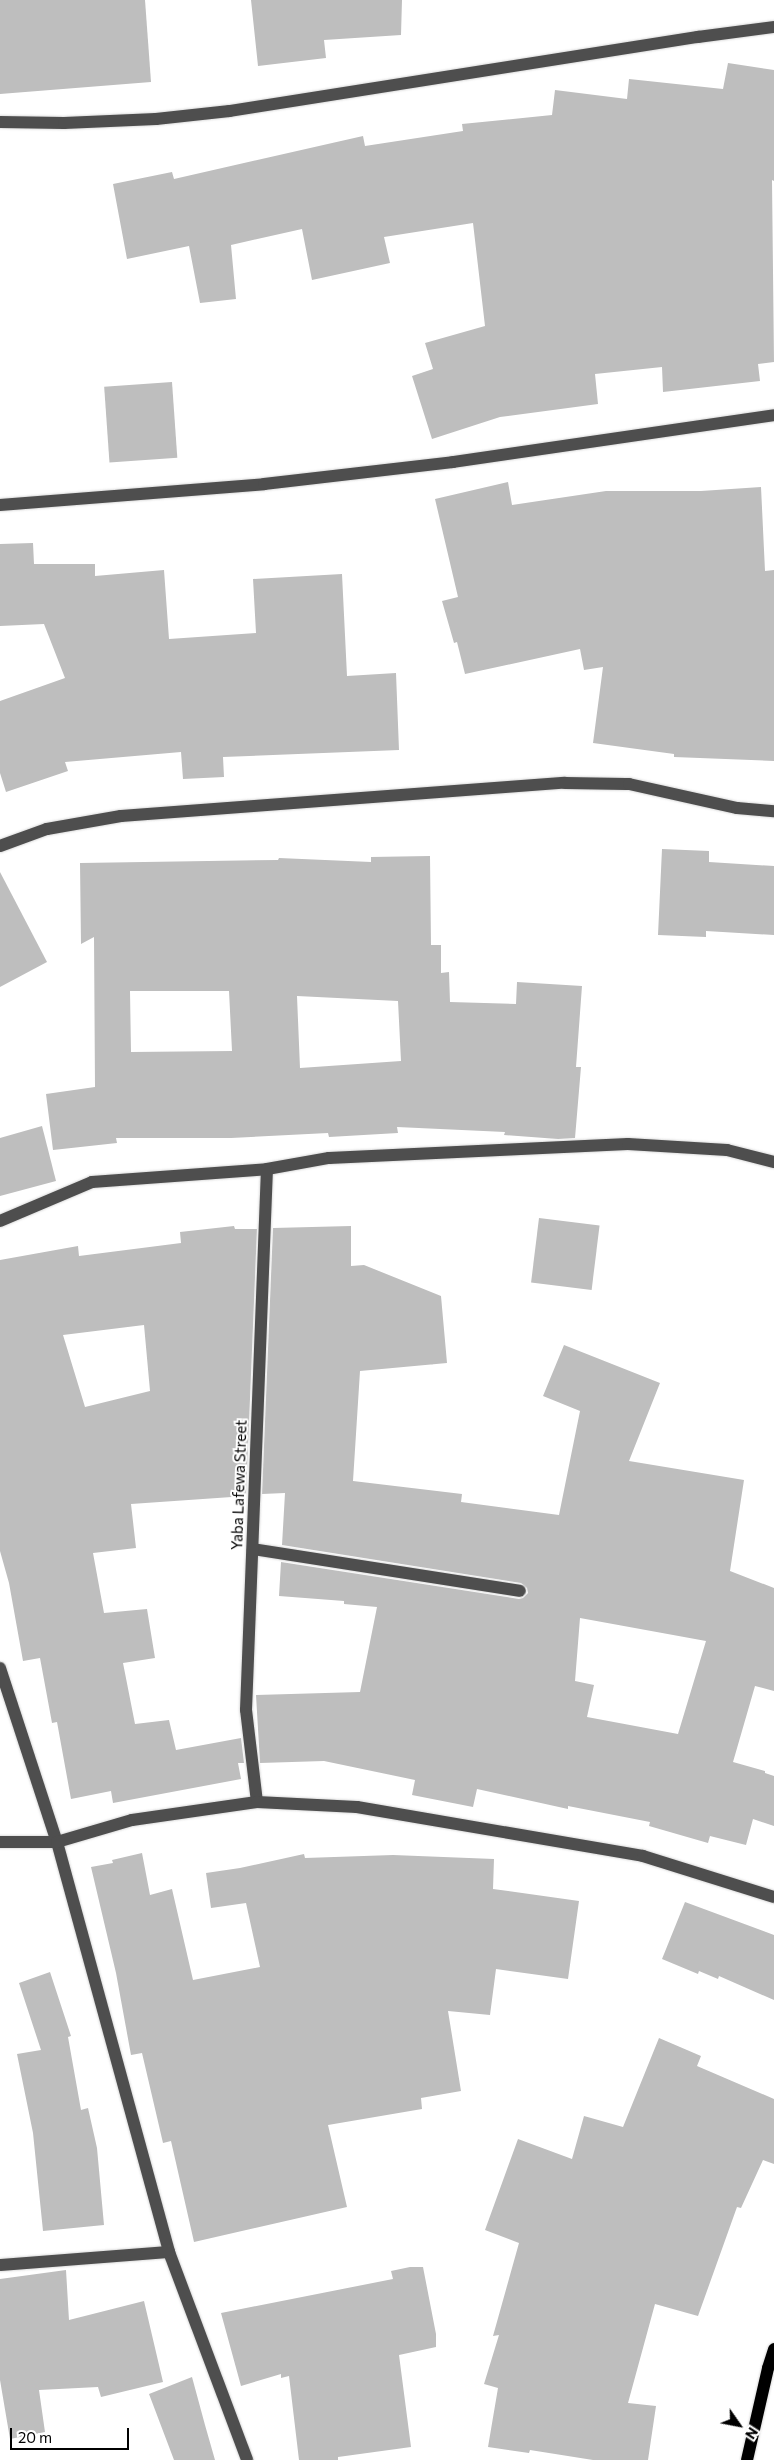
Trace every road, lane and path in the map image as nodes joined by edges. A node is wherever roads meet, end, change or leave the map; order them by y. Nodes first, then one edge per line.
1 (774, 27) edge
2 (0, 122) edge
3 (774, 415) edge
4 (0, 505) edge
5 (774, 811) edge
6 (0, 846) edge
7 (774, 1162) edge
8 (266, 1169) junction
9 (0, 1221) edge
10 (253, 1549) junction
11 (520, 1591) dead end
12 (0, 1668) edge
13 (256, 1802) junction
14 (0, 1842) edge
15 (57, 1842) junction
16 (774, 1897) edge
17 (169, 2252) junction
18 (0, 2265) edge
19 (774, 2349) edge
20 (247, 2460) edge
21 (747, 2460) edge

1 - 2 street
3 - 4 street
5 - 6 street
7 - 8 street
8 - 9 street
8 - 10 street, Yaba Lafewa Street
10 - 11 street
10 - 13 street, Yaba Lafewa Street
12 - 15 street
13 - 15 street
13 - 16 street
14 - 15 street
15 - 17 street
17 - 18 street
17 - 20 street
19 - 21 main road

